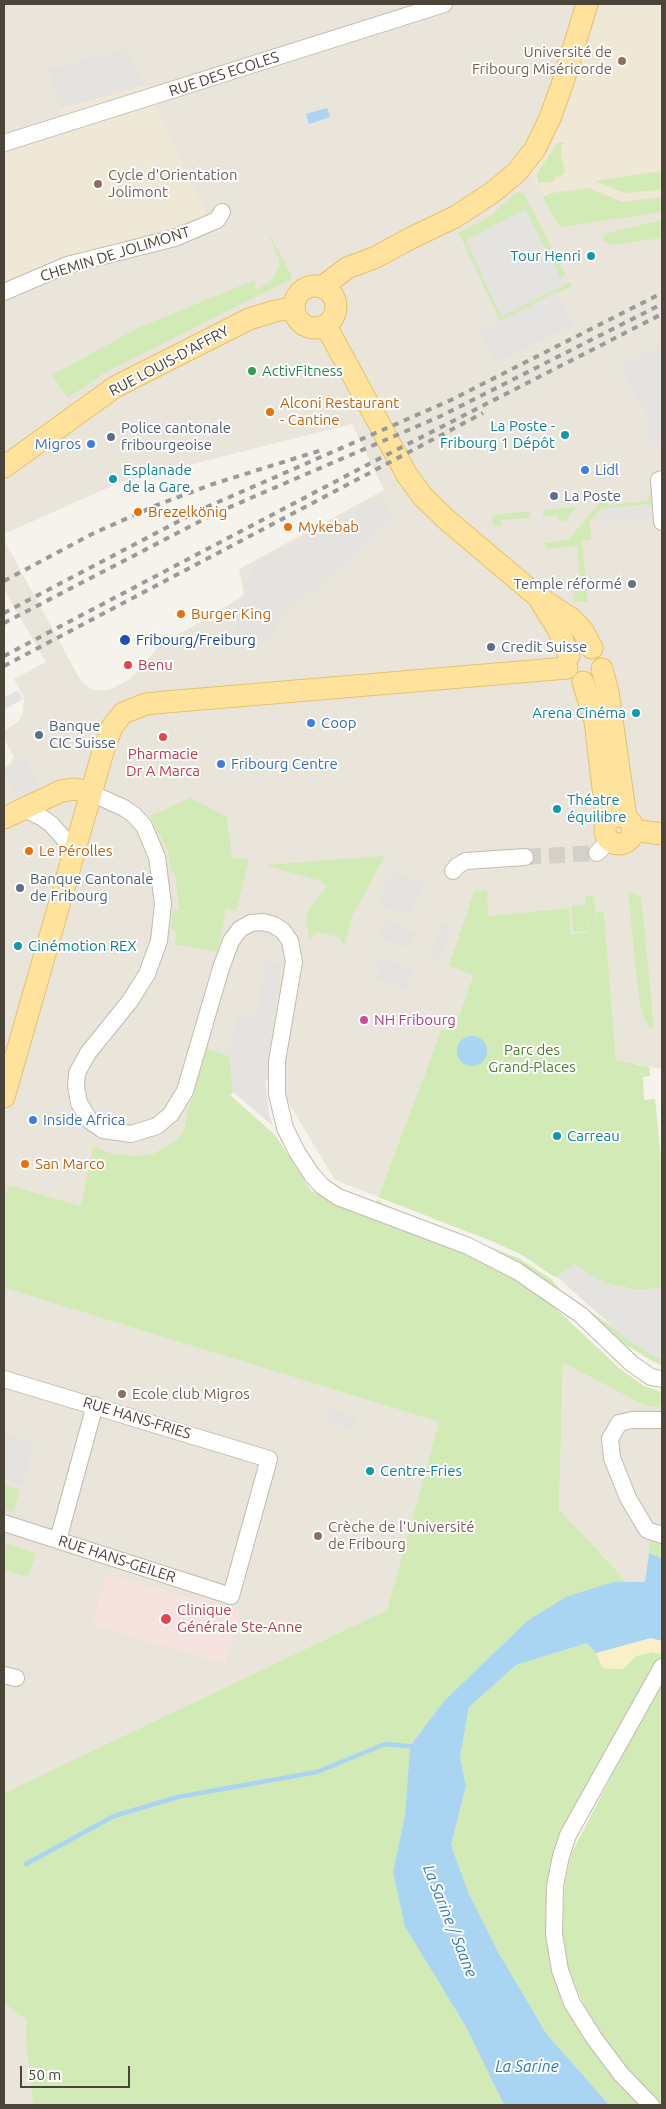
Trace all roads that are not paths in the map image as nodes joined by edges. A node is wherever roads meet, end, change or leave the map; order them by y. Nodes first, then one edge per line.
1 (444, 4) edge
2 (587, 4) edge
3 (4, 143) edge
4 (222, 212) dead end
5 (4, 292) edge
6 (328, 294) junction
7 (293, 308) junction
8 (326, 326) junction
9 (4, 467) edge
10 (660, 480) edge
11 (662, 522) edge
12 (537, 596) junction
13 (592, 648) junction
14 (568, 662) junction
15 (602, 669) junction
16 (583, 682) junction
17 (91, 793) junction
18 (24, 809) junction
19 (4, 818) edge
20 (615, 833) junction
21 (662, 834) edge
22 (75, 851) junction
23 (525, 857) tunnel mouth
24 (453, 871) dead end
25 (4, 1097) edge
26 (4, 1379) edge
27 (662, 1379) edge
28 (95, 1405) junction
29 (662, 1420) edge
30 (4, 1523) edge
31 (662, 1535) edge
32 (58, 1540) junction
33 (231, 1596) joint
34 (662, 1668) edge
35 (651, 2105) edge

1 - 3 street, RUE DES ECOLES
2 - 6 main road
4 - 5 street, CHEMIN DE JOLIMONT
6 - 7 main road
6 - 8 main road
7 - 8 main road
7 - 9 main road, RUE LOUIS-D'AFFRY
8 - 12 main road
10 - 11 street
12 - 13 main road
12 - 14 main road
13 - 14 main road
13 - 15 main road
14 - 16 main road
14 - 17 main road
15 - 16 main road
15 - 20 main road
16 - 20 main road
17 - 18 main road
17 - 22 main road
17 - 27 street
18 - 19 main road
18 - 22 street
20 - 21 main road
22 - 25 main road
23 - 24 street
26 - 28 street, RUE HANS-FRIES
28 - 32 street
28 - 33 street, RUE HANS-FRIES
29 - 31 street
30 - 32 street, RUE HANS-GEILER
32 - 33 street, RUE HANS-GEILER
34 - 35 street

